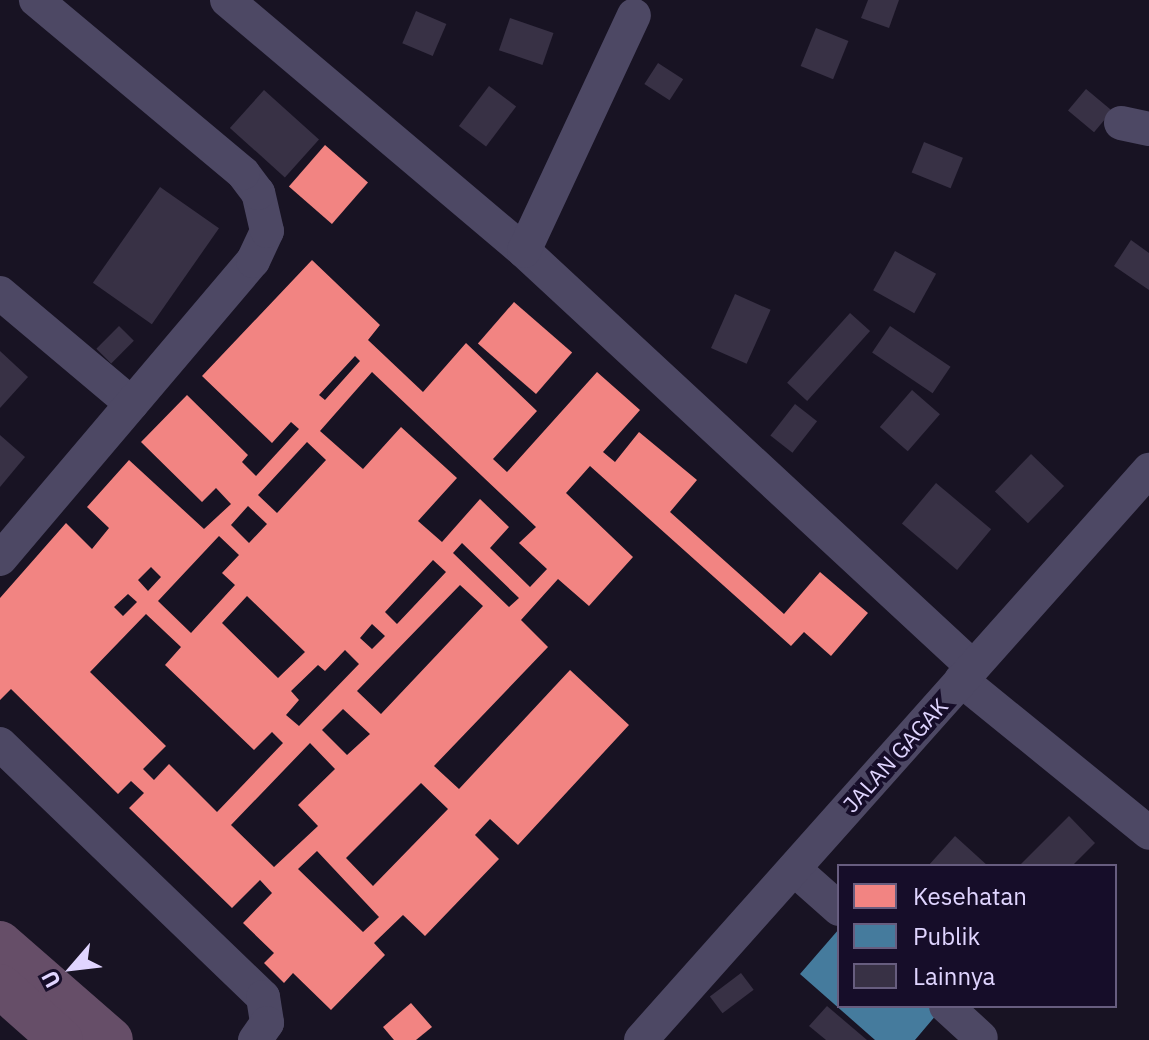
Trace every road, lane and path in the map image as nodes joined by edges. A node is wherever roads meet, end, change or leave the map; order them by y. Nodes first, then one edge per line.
1 (36, 0) edge
2 (227, 0) edge
3 (634, 15) dead end
4 (524, 251) junction
5 (0, 293) edge
6 (132, 404) junction
7 (1149, 470) edge
8 (0, 559) edge
9 (967, 673) junction
10 (0, 744) edge
11 (1149, 833) edge
12 (794, 869) junction
13 (837, 907) edge
14 (0, 943) edge
15 (0, 986) edge
16 (948, 1008) edge
17 (981, 1038) dead end
18 (61, 1040) edge
19 (111, 1040) edge
20 (255, 1040) edge
21 (641, 1040) edge

1 - 6 street
2 - 4 street
3 - 4 street
4 - 9 street
5 - 6 street
6 - 8 street
7 - 9 street, JALAN GAGAK
9 - 11 street
9 - 12 street, JALAN GAGAK
10 - 20 street
12 - 13 street
12 - 21 street, JALAN GAGAK
14 - 19 highway
15 - 18 highway
16 - 17 street

